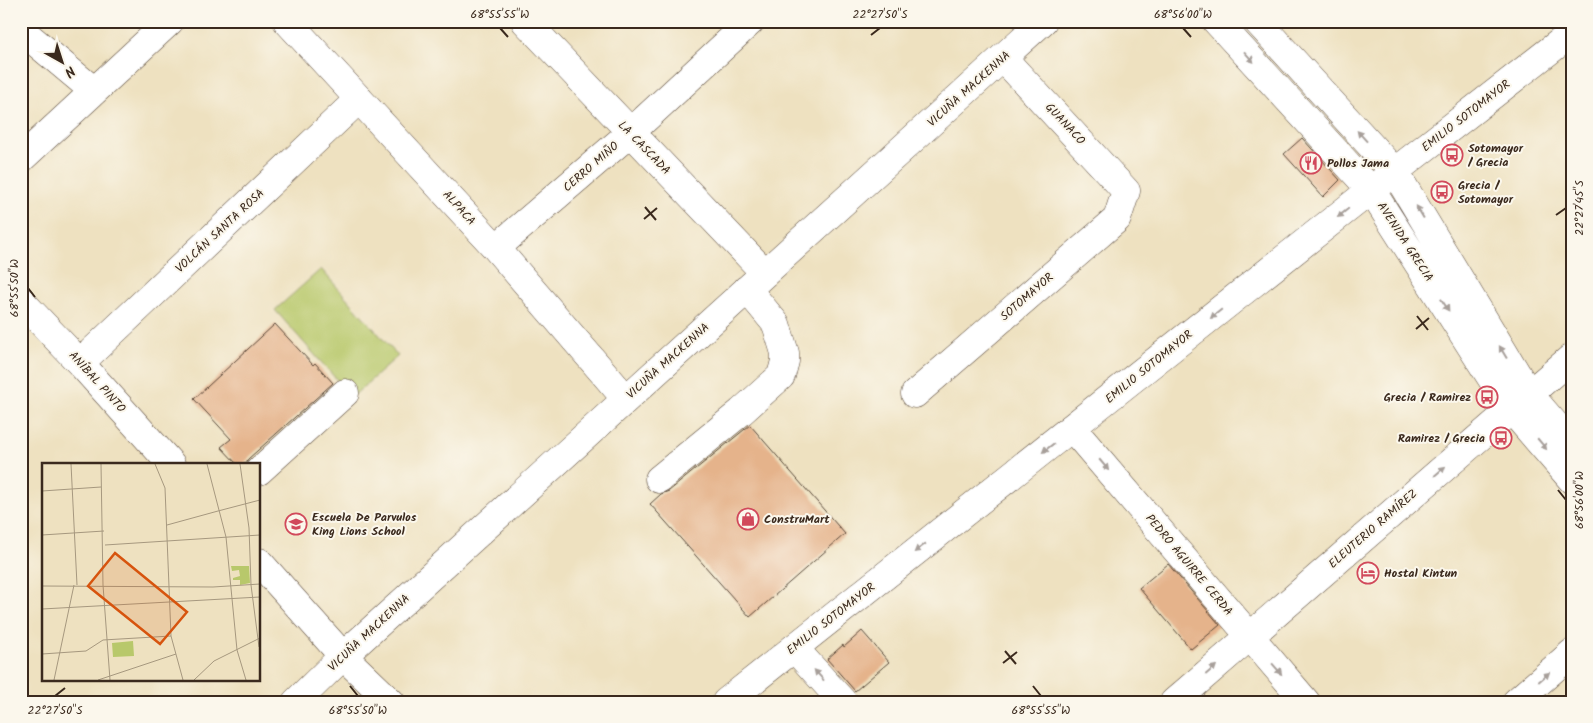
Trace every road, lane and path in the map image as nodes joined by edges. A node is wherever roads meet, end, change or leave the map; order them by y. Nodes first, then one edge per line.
1 (170, 21) edge
2 (287, 21) edge
3 (525, 21) edge
4 (750, 21) edge
5 (1043, 21) edge
6 (1216, 21) edge
7 (1257, 21) edge
8 (21, 30) edge
9 (1572, 33) edge
10 (1003, 58) junction
11 (94, 92) junction
12 (359, 99) junction
13 (630, 133) junction
14 (21, 159) edge
15 (1395, 172) junction
16 (1371, 190) junction
17 (1126, 191) joint
18 (496, 248) junction
19 (756, 281) junction
20 (21, 301) edge
21 (1572, 357) edge
22 (80, 363) junction
23 (346, 393) dead end
24 (915, 394) dead end
25 (626, 399) junction
26 (1520, 401) junction
27 (1072, 428) junction
28 (1572, 444) edge
29 (170, 463) edge
30 (260, 469) edge
31 (659, 479) dead end
32 (1572, 480) edge
33 (260, 563) edge
34 (1250, 637) junction
35 (794, 648) junction
36 (1572, 653) edge
37 (343, 656) junction
38 (296, 702) edge
39 (391, 702) edge
40 (726, 702) edge
41 (843, 702) edge
42 (1174, 702) edge
43 (1306, 702) edge
44 (1516, 702) edge

1 - 11 street
2 - 12 street, ALPACA
3 - 13 street, LA CASCADA
4 - 13 street, CERRO MIÑO
5 - 10 street, VICUÑA MACKENNA
6 -> 16 street, AVENIDA GRECIA
15 -> 7 street, AVENIDA GRECIA
8 - 11 street
9 - 15 street, EMILIO SOTOMAYOR
10 - 17 street, GUANACO
10 - 19 street, VICUÑA MACKENNA
11 - 14 street
12 - 18 street, ALPACA
12 - 22 street, VOLCÁN SANTA ROSA
13 - 18 street, CERRO MIÑO
13 - 19 street, LA CASCADA
15 - 16 street, EMILIO SOTOMAYOR
26 -> 15 street, AVENIDA GRECIA
16 -> 26 street, AVENIDA GRECIA
16 -> 27 street, EMILIO SOTOMAYOR
17 - 24 street, SOTOMAYOR
18 - 25 street, ALPACA
19 - 25 street, VICUÑA MACKENNA
19 - 31 street, LA CASCADA
20 - 22 street, ANÍBAL PINTO
21 - 26 street, ELEUTERIO RAMÍREZ
22 - 29 street, ANÍBAL PINTO
23 - 30 street
25 - 37 street, VICUÑA MACKENNA
26 - 28 street, AVENIDA GRECIA
26 -> 32 street, AVENIDA GRECIA
34 -> 26 street, ELEUTERIO RAMÍREZ
27 -> 34 street, PEDRO AGUIRRE CERDA
27 -> 35 street, EMILIO SOTOMAYOR
33 - 37 street
42 -> 34 street, ELEUTERIO RAMÍREZ
34 -> 43 street, PEDRO AGUIRRE CERDA
35 - 40 street, EMILIO SOTOMAYOR
41 -> 35 street
44 -> 36 street
37 - 38 street, VICUÑA MACKENNA
37 - 39 street

